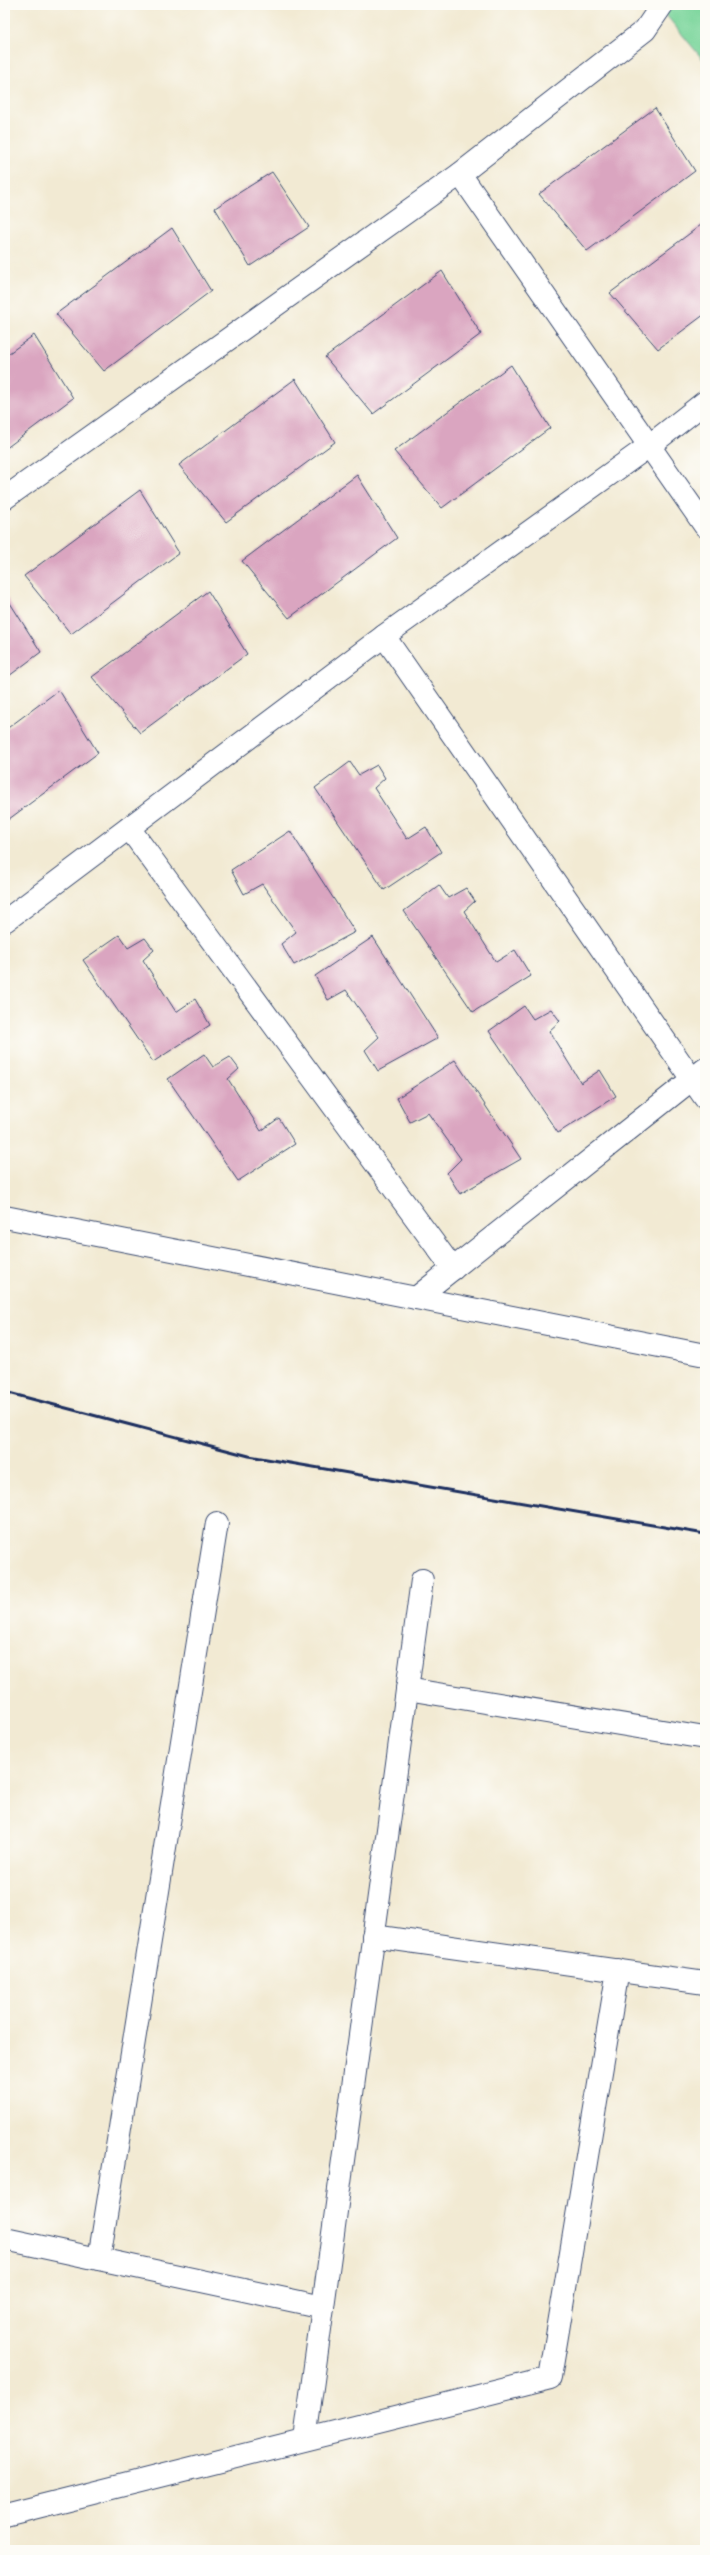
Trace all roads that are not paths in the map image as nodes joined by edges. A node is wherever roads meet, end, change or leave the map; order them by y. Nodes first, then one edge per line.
1 (662, 5) edge
2 (460, 174) junction
3 (705, 402) edge
4 (649, 446) junction
5 (5, 498) edge
6 (705, 526) edge
7 (384, 636) junction
8 (129, 828) junction
9 (5, 921) edge
10 (698, 1074) edge
11 (705, 1098) edge
12 (5, 1218) edge
13 (453, 1269) junction
14 (416, 1298) junction
15 (705, 1355) edge
16 (216, 1523) dead end
17 (422, 1580) dead end
18 (407, 1689) junction
19 (705, 1738) edge
20 (373, 1936) junction
21 (618, 1970) junction
22 (705, 1983) edge
23 (5, 2239) edge
24 (99, 2259) junction
25 (323, 2307) junction
26 (305, 2439) junction
27 (5, 2515) edge

1 - 2 street
2 - 4 street
2 - 5 street
3 - 4 street
4 - 6 street
4 - 7 street
7 - 8 street
7 - 10 street
8 - 9 street
8 - 13 street
10 - 11 street
10 - 13 street
12 - 14 street
13 - 14 street
14 - 15 street
16 - 24 street
17 - 18 street
18 - 19 street
18 - 20 street
20 - 21 street
20 - 25 street
21 - 22 street
21 - 26 street
23 - 24 street
24 - 25 street
25 - 26 street
26 - 27 street

